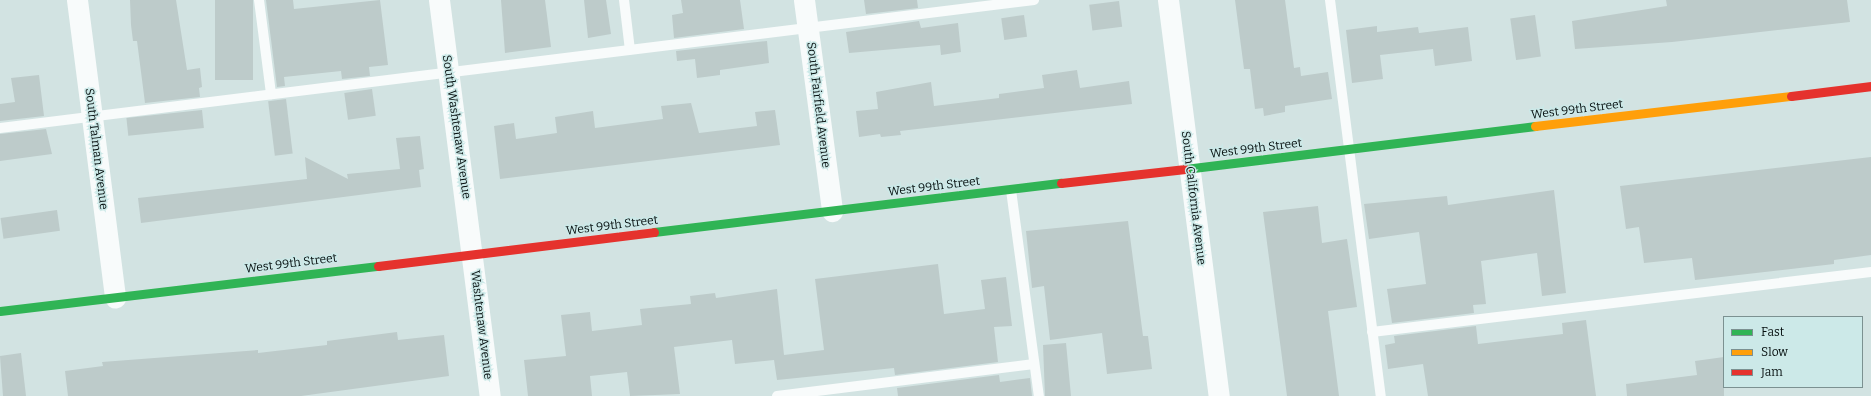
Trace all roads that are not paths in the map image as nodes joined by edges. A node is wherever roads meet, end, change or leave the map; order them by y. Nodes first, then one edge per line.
1 (76, 0) edge
2 (259, 0) edge
3 (439, 0) edge
4 (624, 0) edge
5 (804, 0) edge
6 (1034, 0) edge
7 (1168, 0) edge
8 (1330, 0) edge
9 (982, 3) edge
10 (808, 28) junction
11 (630, 50) junction
12 (448, 72) junction
13 (1871, 86) edge
14 (272, 94) junction
15 (92, 116) junction
16 (0, 128) edge
17 (1349, 149) junction
18 (1190, 169) junction
19 (1011, 190) junction
20 (832, 210) junction
21 (472, 255) junction
22 (1871, 272) edge
23 (115, 298) junction
24 (0, 311) edge
25 (1372, 332) junction
26 (1034, 364) junction
27 (490, 396) edge
28 (777, 396) edge
29 (1039, 396) edge
30 (1219, 396) edge
31 (1381, 396) edge

1 - 15 street, South Talman Avenue
2 - 14 lane
3 - 12 street, South Washtenaw Avenue
4 - 11 lane
5 - 10 street, South Fairfield Avenue
6 - 9 lane
7 - 18 street, South California Avenue
8 - 17 lane
9 - 10 lane
10 - 11 lane
10 - 20 street, South Fairfield Avenue
11 - 12 lane
12 - 14 lane
12 - 21 street, South Washtenaw Avenue
13 - 17 street, West 99th Street
14 - 15 lane
15 - 16 lane
15 - 23 street, South Talman Avenue
17 - 18 street, West 99th Street
17 - 25 lane
18 - 19 street, West 99th Street
18 - 30 street, South California Avenue
19 - 20 street, West 99th Street
19 - 26 lane
20 - 21 street, West 99th Street
21 - 23 street, West 99th Street
21 - 27 street, Washtenaw Avenue
22 - 25 lane
23 - 24 street, West 99th Street
25 - 31 lane
26 - 28 lane
26 - 29 lane

